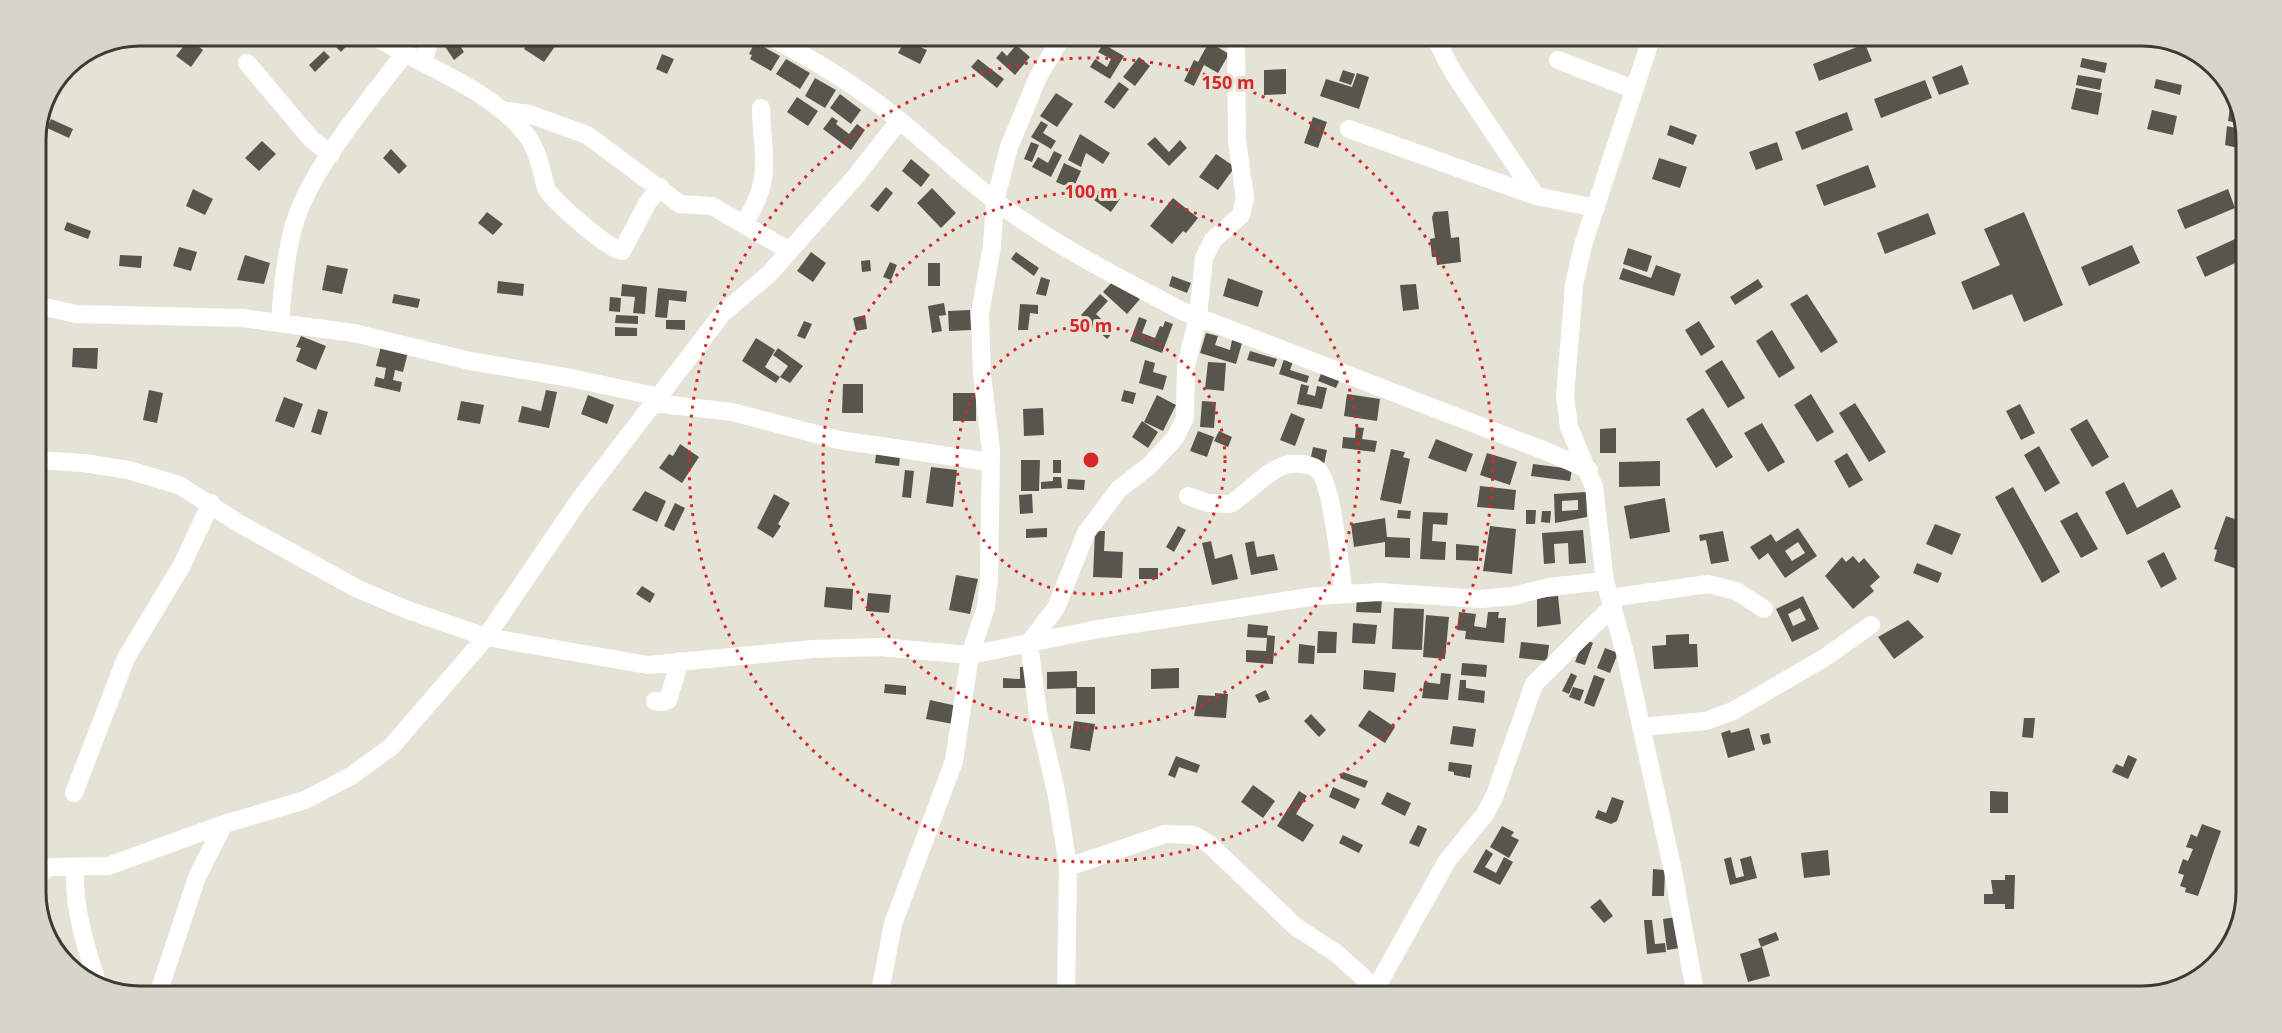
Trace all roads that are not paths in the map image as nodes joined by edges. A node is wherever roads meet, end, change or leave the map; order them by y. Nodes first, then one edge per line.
1 (392, 46) edge
2 (428, 46) edge
3 (785, 46) edge
4 (1056, 46) edge
5 (1236, 46) edge
6 (1440, 46) edge
7 (1648, 46) edge
8 (405, 53) junction
9 (1558, 60) dead end
10 (423, 62) junction
11 (247, 63) dead end
12 (1633, 89) junction
13 (761, 108) dead end
14 (500, 109) junction
15 (900, 121) junction
16 (1348, 129) dead end
17 (331, 154) junction
18 (660, 187) junction
19 (1536, 196) junction
20 (996, 201) junction
21 (1596, 208) junction
22 (744, 224) junction
23 (788, 250) junction
24 (47, 307) edge
25 (1198, 317) junction
26 (280, 323) junction
27 (656, 400) junction
28 (47, 461) edge
29 (990, 462) junction
30 (1589, 470) junction
31 (1188, 496) dead end
32 (211, 503) junction
33 (1344, 594) junction
34 (1609, 595) junction
35 (1764, 609) dead end
36 (1871, 625) dead end
37 (486, 637) junction
38 (1029, 643) junction
39 (970, 655) junction
40 (680, 661) junction
41 (655, 701) dead end
42 (1641, 727) junction
43 (74, 793) dead end
44 (224, 824) junction
45 (75, 867) junction
46 (1068, 867) junction
47 (47, 869) edge
48 (95, 975) edge
49 (160, 986) edge
50 (881, 986) edge
51 (1068, 986) edge
52 (1366, 986) edge
53 (1375, 986) edge
54 (1693, 986) edge

1 - 8 street
2 - 10 street
3 - 15 street
4 - 20 street
5 - 25 street
6 - 19 street
7 - 12 street
8 - 10 street
8 - 17 street
9 - 12 street
10 - 14 street
11 - 17 street
12 - 21 street
13 - 22 street
14 - 18 street
14 - 18 street
15 - 20 street
15 - 23 street
16 - 19 street
17 - 26 street
18 - 22 street
19 - 21 street
20 - 25 street
20 - 29 street
21 - 30 street
22 - 23 street
23 - 27 street
24 - 26 street
25 - 30 street
25 - 38 street
26 - 27 street
27 - 29 street
27 - 37 street
28 - 32 street
29 - 39 street
30 - 34 street
31 - 33 street
32 - 37 street
32 - 43 street
33 - 34 street
33 - 38 street
34 - 35 street
34 - 42 street
34 - 53 street
36 - 42 street
37 - 40 street
37 - 44 street
38 - 39 street
38 - 46 street
39 - 40 street
39 - 50 street
40 - 41 street
42 - 54 street
44 - 45 street
44 - 49 street
45 - 47 street
45 - 48 street
46 - 51 street
46 - 52 street

